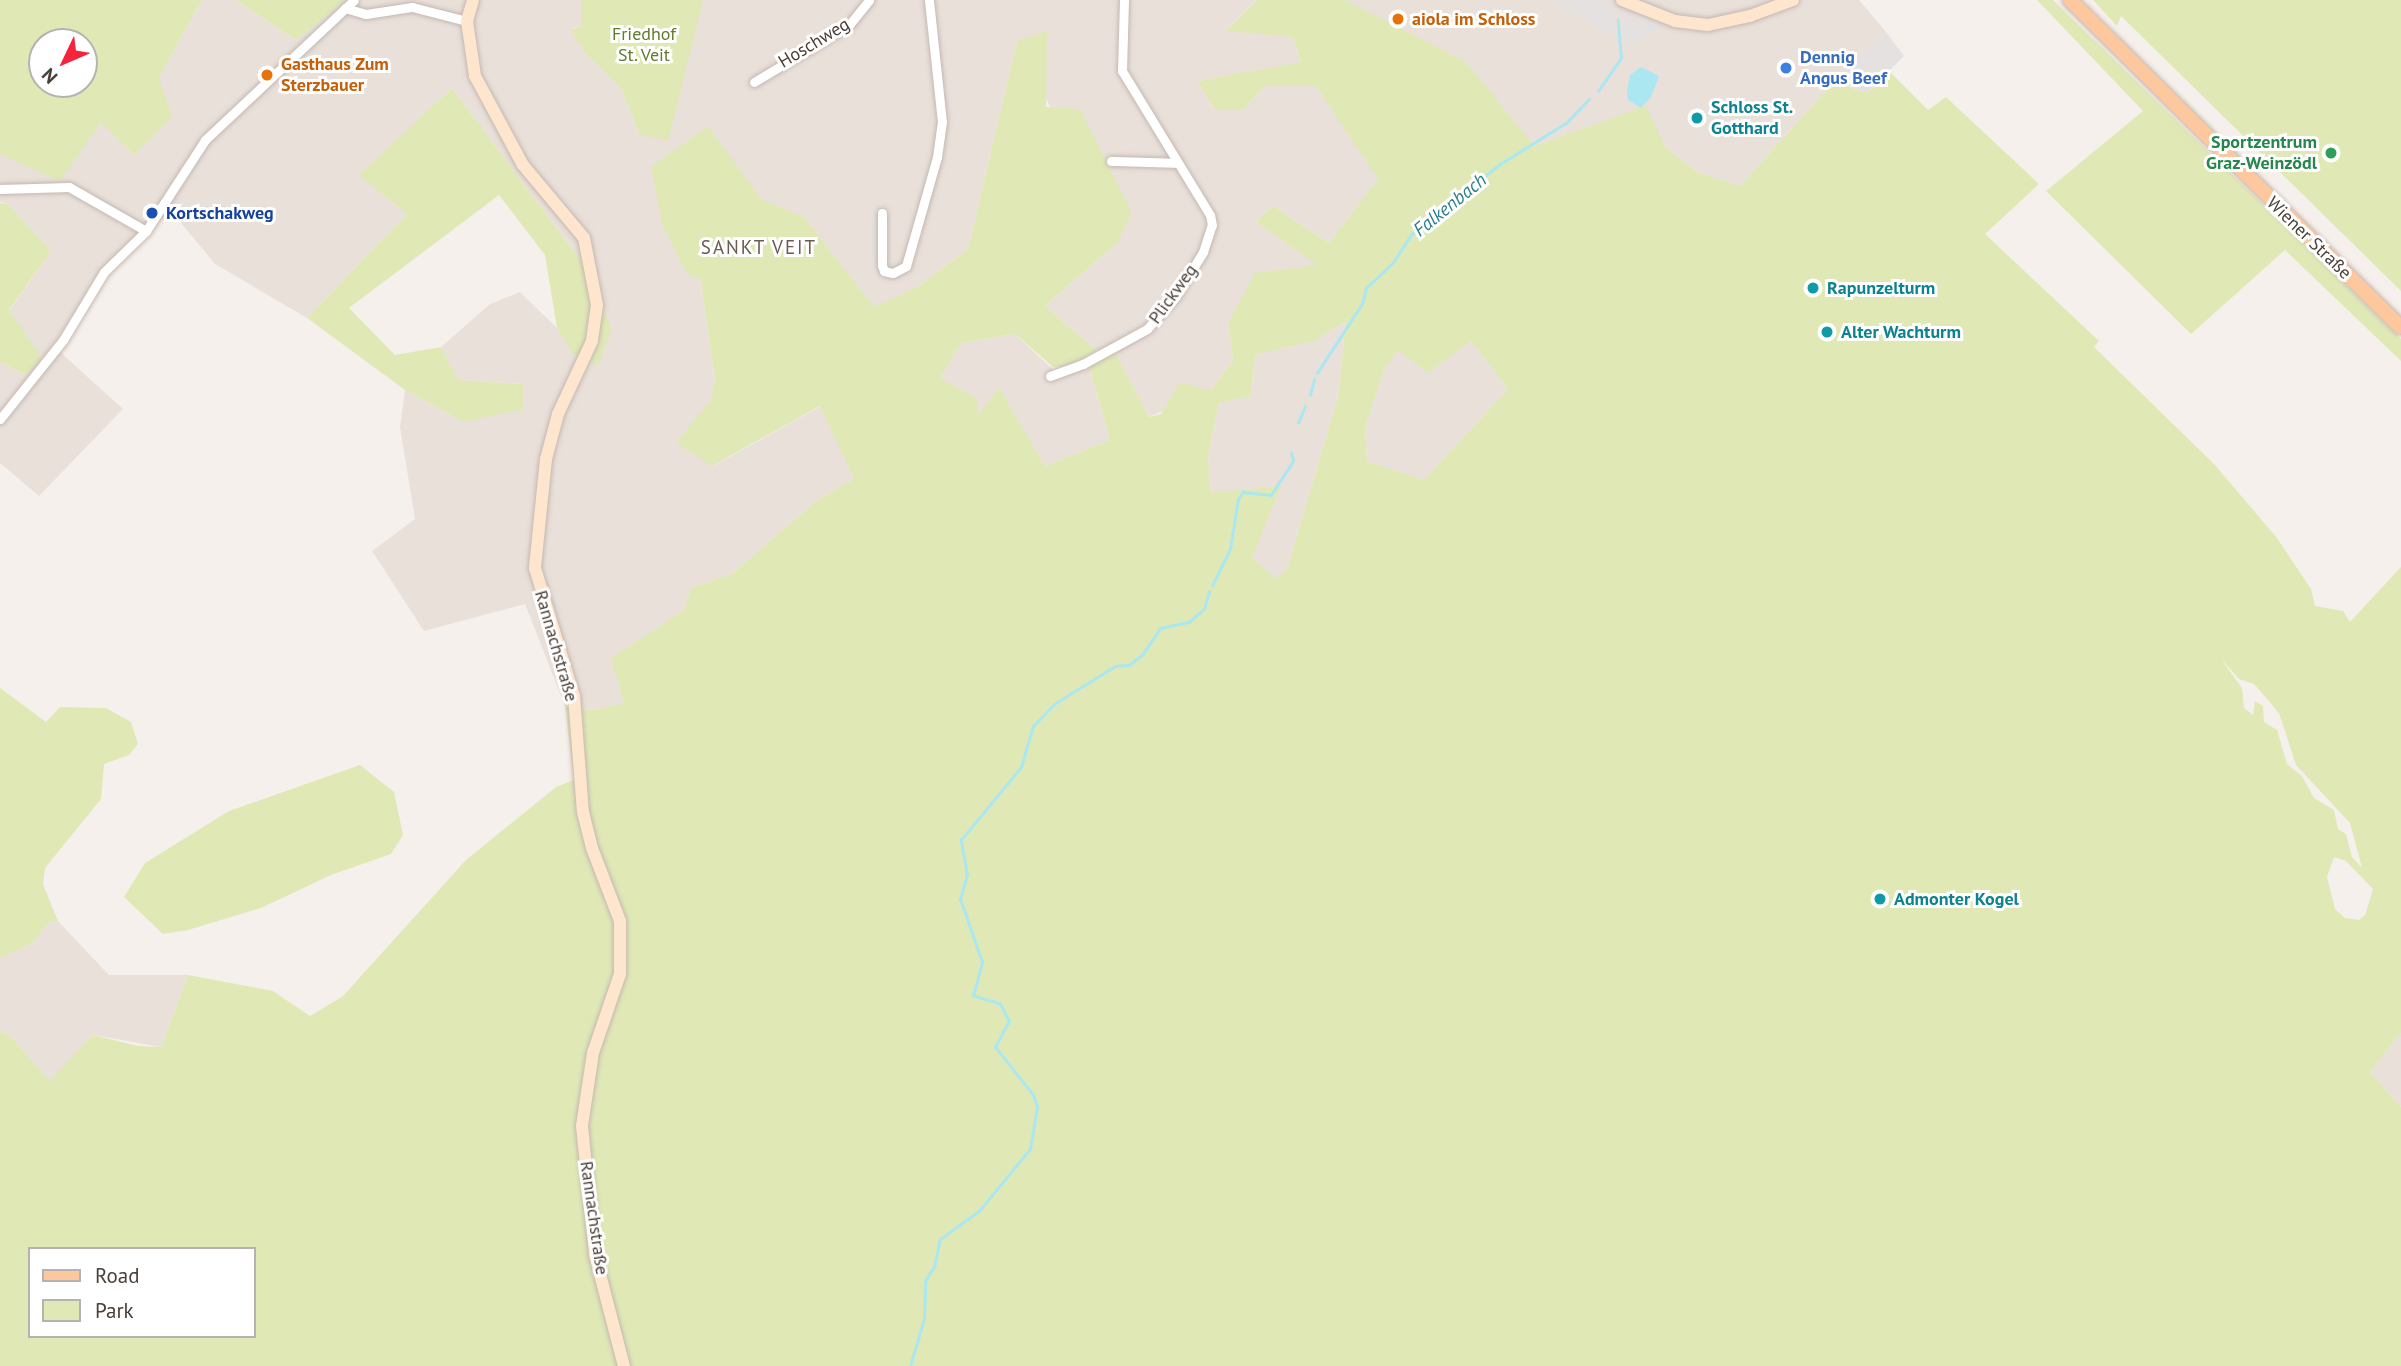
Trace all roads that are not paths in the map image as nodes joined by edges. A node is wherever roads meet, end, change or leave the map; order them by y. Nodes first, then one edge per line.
1 (354, 0) edge
2 (473, 0) edge
3 (869, 0) edge
4 (929, 0) edge
5 (1124, 0) edge
6 (1622, 0) edge
7 (1793, 0) edge
8 (2070, 0) edge
9 (345, 8) junction
10 (467, 21) junction
11 (754, 82) dead end
12 (1111, 161) dead end
13 (1177, 163) junction
14 (0, 189) edge
15 (882, 213) dead end
16 (146, 231) junction
17 (2401, 327) edge
18 (1050, 376) dead end
19 (0, 419) edge
20 (624, 1366) edge

1 - 9 street
2 - 10 street, Rannachstraße
3 - 11 street, Hoschweg
4 - 15 street
5 - 13 street, Plickweg
6 - 7 street
8 - 17 main road, Wiener Straße
9 - 10 street
9 - 16 street
10 - 20 street, Rannachstraße
12 - 13 street
13 - 18 street, Plickweg
14 - 16 street
16 - 19 street

